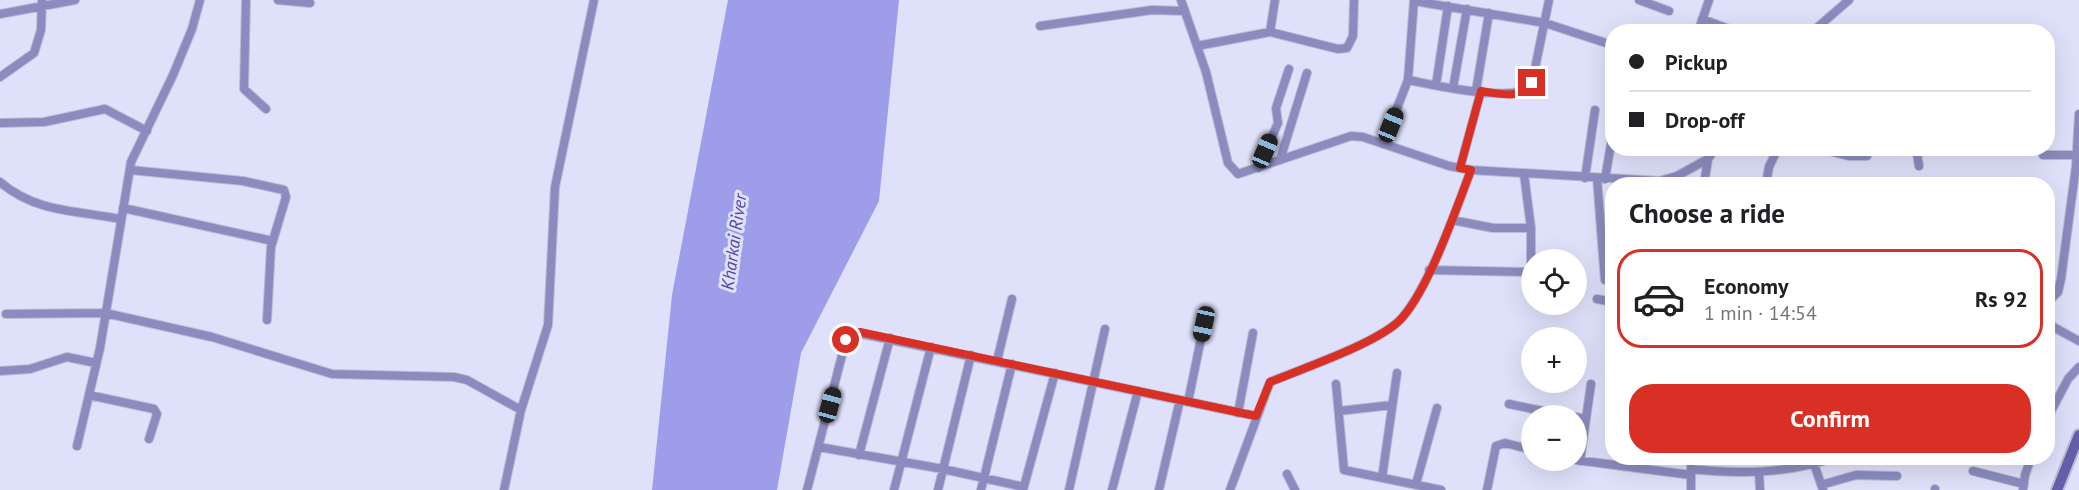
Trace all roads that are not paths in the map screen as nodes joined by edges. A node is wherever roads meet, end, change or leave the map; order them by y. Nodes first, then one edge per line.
1 (75, 0) edge
2 (200, 0) edge
3 (246, 0) edge
4 (278, 0) edge
5 (594, 0) edge
6 (1181, 0) edge
7 (1275, 0) edge
8 (1354, 0) edge
9 (1414, 0) edge
10 (1549, 0) edge
11 (1639, 0) edge
12 (1709, 0) edge
13 (1849, 0) edge
14 (42, 2) edge
15 (310, 3) dead end
16 (1448, 6) junction
17 (1467, 9) junction
18 (1185, 11) junction
19 (1669, 11) dead end
20 (1489, 13) junction
21 (0, 14) edge
22 (1702, 19) junction
23 (1545, 22) junction
24 (1700, 24) edge
25 (1715, 24) edge
26 (1821, 24) edge
27 (1040, 26) dead end
28 (1270, 32) junction
29 (1605, 43) edge
30 (1197, 46) junction
31 (1289, 69) dead end
32 (1306, 74) dead end
33 (0, 77) edge
34 (1408, 80) junction
35 (1436, 86) junction
36 (1453, 88) junction
37 (1478, 91) junction
38 (266, 109) dead end
39 (1594, 110) dead end
40 (2079, 114) edge
41 (0, 123) edge
42 (2079, 124) edge
43 (147, 131) junction
44 (1383, 144) junction
45 (2078, 144) edge
46 (2055, 154) edge
47 (2076, 155) junction
48 (1607, 156) edge
49 (1710, 156) edge
50 (1774, 156) edge
51 (1849, 156) edge
52 (1867, 156) dead end
53 (1917, 156) edge
54 (1708, 159) junction
55 (1280, 160) junction
56 (1919, 166) dead end
57 (1258, 168) junction
58 (1460, 168) junction
59 (130, 170) junction
60 (1471, 170) junction
61 (1524, 174) junction
62 (1585, 177) junction
63 (1674, 177) edge
64 (1705, 177) edge
65 (1767, 177) edge
66 (1601, 178) junction
67 (1605, 179) edge
68 (0, 182) edge
69 (123, 208) junction
70 (120, 219) junction
71 (1452, 220) junction
72 (1531, 228) junction
73 (273, 241) junction
74 (1531, 249) edge
75 (1429, 270) junction
76 (1521, 272) edge
77 (1605, 280) dead end
78 (2055, 297) edge
79 (1012, 299) dead end
80 (1598, 299) dead end
81 (1605, 300) edge
82 (105, 313) junction
83 (6, 314) dead end
84 (267, 320) dead end
85 (1204, 324) dead end
86 (2055, 328) edge
87 (1105, 329) dead end
88 (1253, 333) dead end
89 (890, 338) junction
90 (2079, 341) edge
91 (931, 347) junction
92 (970, 355) junction
93 (997, 361) junction
94 (96, 363) junction
95 (1012, 364) junction
96 (2079, 367) edge
97 (0, 370) edge
98 (1055, 373) junction
99 (1397, 374) dead end
100 (1094, 382) junction
101 (1336, 384) dead end
102 (1590, 384) dead end
103 (1138, 391) junction
104 (89, 395) junction
105 (2055, 398) edge
106 (1184, 401) junction
107 (1509, 404) dead end
108 (1392, 405) junction
109 (1521, 407) edge
110 (1437, 408) dead end
111 (521, 410) junction
112 (1587, 410) edge
113 (1339, 411) junction
114 (1238, 412) junction
115 (1256, 416) junction
116 (2079, 435) edge
117 (149, 439) dead end
118 (77, 446) dead end
119 (819, 447) junction
120 (1521, 447) edge
121 (859, 454) junction
122 (1587, 461) edge
123 (901, 462) junction
124 (1605, 463) edge
125 (1625, 465) edge
126 (1691, 465) edge
127 (1790, 465) edge
128 (1815, 465) edge
129 (2029, 465) edge
130 (943, 469) junction
131 (1973, 471) dead end
132 (1691, 472) junction
133 (1759, 472) junction
134 (1287, 474) dead end
135 (1897, 476) dead end
136 (984, 478) junction
137 (1382, 478) junction
138 (1416, 484) junction
139 (2023, 487) edge
140 (1822, 488) edge
141 (1023, 489) edge
142 (504, 490) edge
143 (807, 490) edge
144 (894, 490) edge
145 (938, 490) edge
146 (981, 490) edge
147 (1069, 490) edge
148 (1112, 490) edge
149 (1159, 490) edge
150 (1230, 490) edge
151 (1295, 490) edge
152 (1441, 490) edge
153 (1487, 490) edge
154 (1691, 490) edge
155 (1760, 490) edge
156 (2058, 490) edge

1 - 14 street
2 - 43 street
3 - 38 street
4 - 15 street
5 - 111 street
6 - 18 street
7 - 28 street
8 - 28 street
9 - 16 street
9 - 34 street
10 - 23 street
11 - 19 street
12 - 22 street
13 - 26 street
14 - 21 street
14 - 33 street
16 - 17 street
16 - 35 street
17 - 20 street
17 - 36 street
18 - 27 street
18 - 30 street
20 - 23 street
20 - 37 street
22 - 24 street
22 - 25 street
23 - 29 street
23 - 37 street
28 - 30 street
30 - 57 street
31 - 57 street
32 - 55 street
34 - 35 street
34 - 44 street
35 - 36 street
36 - 37 street
37 - 58 street
39 - 62 street
40 - 42 street
41 - 43 street
42 - 45 street
43 - 59 street
44 - 55 street
44 - 58 street
45 - 47 street
46 - 47 street
47 - 78 street
48 - 66 street
49 - 54 street
50 - 65 street
51 - 52 street
53 - 56 street
54 - 63 street
54 - 64 street
55 - 57 street
58 - 60 street
59 - 69 street
59 - 73 street
60 - 61 street
60 - 71 street
61 - 62 street
61 - 72 street
62 - 66 street
66 - 67 street
66 - 77 street
68 - 70 street
69 - 70 street
69 - 73 street
70 - 82 street
71 - 72 street
71 - 75 street
72 - 74 street
73 - 84 street
75 - 76 street
75 - 115 street
79 - 93 street
80 - 81 street
82 - 83 street
82 - 94 street
82 - 111 street
85 - 106 street
86 - 90 street
87 - 100 street
88 - 114 street
89 - 91 street
89 - 119 street
89 - 121 street
91 - 92 street
91 - 123 street
92 - 93 street
92 - 130 street
93 - 95 street
94 - 97 street
94 - 104 street
95 - 98 street
95 - 136 street
96 - 105 street
98 - 100 street
98 - 141 street
99 - 108 street
100 - 103 street
100 - 147 street
101 - 113 street
102 - 112 street
103 - 106 street
103 - 148 street
104 - 117 street
104 - 118 street
106 - 114 street
106 - 149 street
107 - 109 street
108 - 113 street
108 - 137 street
110 - 138 street
111 - 142 street
113 - 137 street
114 - 115 street
115 - 150 street
116 - 156 street
119 - 121 street
119 - 143 street
120 - 153 street
121 - 123 street
122 - 124 street
123 - 130 street
123 - 144 street
125 - 132 street
126 - 132 street
127 - 133 street
128 - 140 street
129 - 139 street
130 - 136 street
130 - 145 street
131 - 139 street
132 - 133 street
132 - 154 street
133 - 155 street
134 - 151 street
135 - 140 street
136 - 141 street
136 - 146 street
137 - 138 street
138 - 152 street

